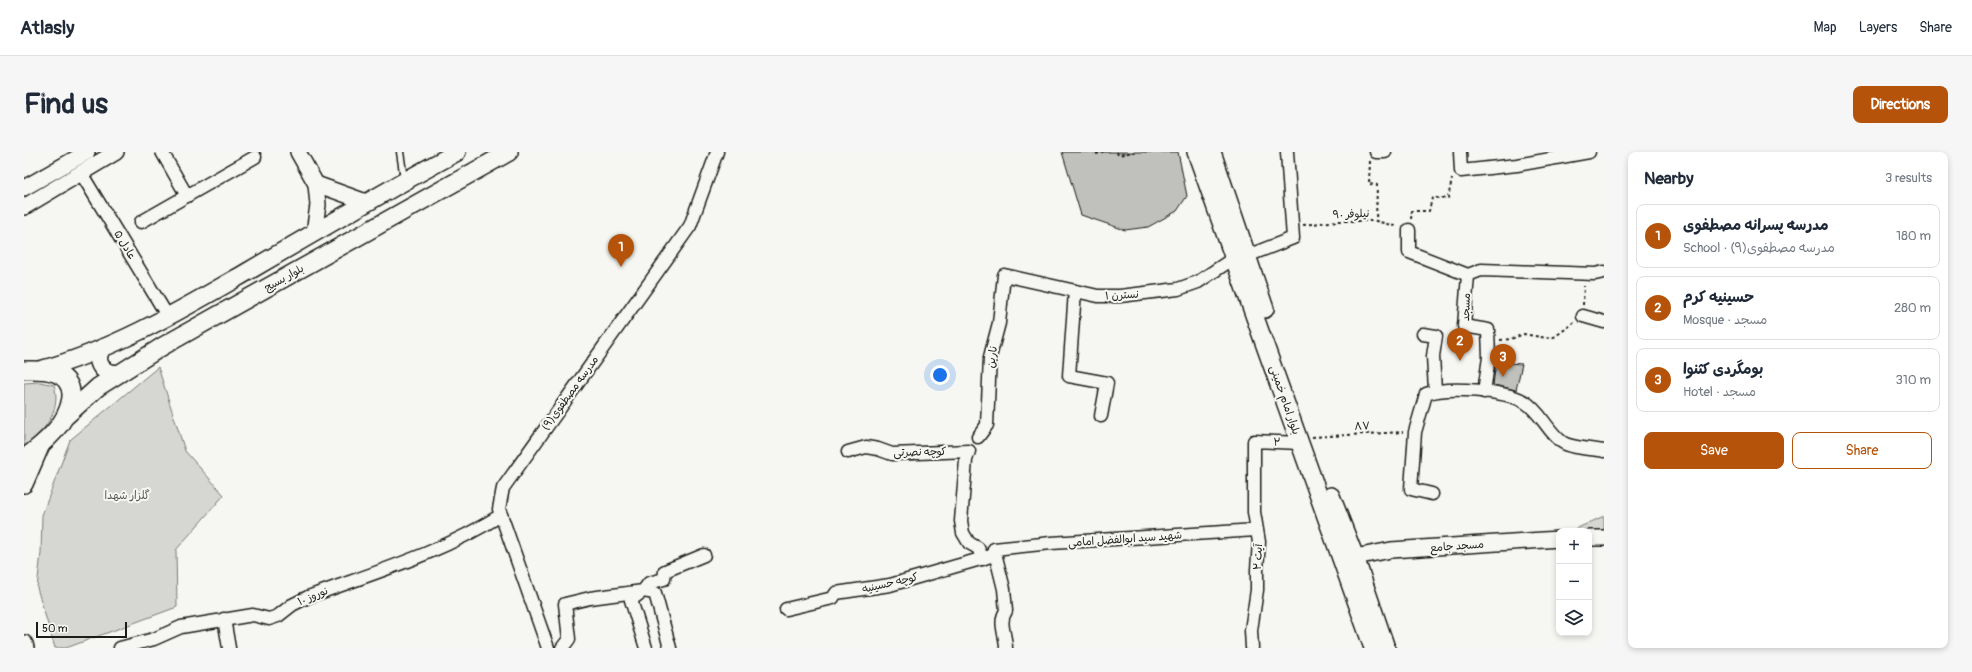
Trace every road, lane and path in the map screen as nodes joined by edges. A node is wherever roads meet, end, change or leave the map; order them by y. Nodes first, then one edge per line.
1 (86, 152) edge
2 (116, 152) edge
3 (162, 152) edge
4 (298, 152) edge
5 (400, 152) edge
6 (457, 152) edge
7 (509, 152) edge
8 (717, 152) edge
9 (1103, 152) edge
10 (1117, 152) edge
11 (1134, 152) edge
12 (1196, 152) edge
13 (1212, 152) edge
14 (1288, 152) edge
15 (1385, 152) edge
16 (1460, 152) edge
17 (1589, 152) edge
18 (1096, 154) dead end
19 (1373, 155) edge
20 (255, 157) dead end
21 (1461, 171) junction
22 (81, 173) junction
23 (404, 181) junction
24 (316, 184) junction
25 (24, 188) edge
26 (187, 196) junction
27 (366, 202) junction
28 (24, 206) edge
29 (1376, 221) junction
30 (141, 222) dead end
31 (1292, 226) junction
32 (1409, 230) junction
33 (314, 233) junction
34 (1241, 257) junction
35 (1604, 272) edge
36 (1004, 274) joint
37 (1584, 274) junction
38 (1468, 275) junction
39 (1075, 291) junction
40 (1583, 316) junction
41 (168, 317) junction
42 (1604, 322) edge
43 (1423, 334) dead end
44 (1489, 341) junction
45 (102, 348) junction
46 (32, 370) edge
47 (120, 373) junction
48 (1435, 390) junction
49 (1484, 392) junction
50 (66, 416) junction
51 (1101, 416) dead end
52 (1415, 432) junction
53 (978, 437) dead end
54 (1305, 440) junction
55 (1254, 442) joint
56 (40, 446) junction
57 (1604, 451) edge
58 (848, 452) dead end
59 (24, 458) edge
60 (24, 484) edge
61 (1432, 494) dead end
62 (501, 515) junction
63 (1256, 530) junction
64 (1592, 538) edge
65 (1604, 538) edge
66 (1556, 539) edge
67 (995, 552) junction
68 (704, 555) dead end
69 (1348, 558) junction
70 (983, 559) junction
71 (643, 591) junction
72 (786, 609) dead end
73 (224, 619) junction
74 (24, 644) edge
75 (25, 648) edge
76 (120, 648) edge
77 (229, 648) edge
78 (548, 648) edge
79 (562, 648) edge
80 (646, 648) edge
81 (670, 648) edge
82 (1006, 648) edge
83 (1252, 648) edge
84 (1373, 648) edge
85 (1386, 648) edge

1 - 25 street
2 - 22 street
3 - 26 street
4 - 24 street
5 - 23 lane
6 - 23 main road
7 - 47 main road, بلوار بسیج
8 - 62 street, مدرسه مصطفوی(۹)
9 - 18 path
10 - 11 path
12 - 34 main road, بلوار امام خمینی
13 - 34 main road, بلوار امام خمینی
14 - 31 street
15 - 19 street
16 - 21 street
17 - 21 street
19 - 29 path
20 - 26 street
21 - 32 path
22 - 28 street
22 - 41 street, عادل ۵
23 - 27 main road
24 - 27 street
24 - 33 street
26 - 30 street
27 - 33 main road
29 - 31 path, نیلوفر ۹۰
29 - 32 path, نیلوفر ۹۰
31 - 34 street, نسترن ۱
32 - 38 street
33 - 41 main road
34 - 39 street, نسترن ۱
34 - 54 main road, بلوار امام خمینی
35 - 37 street
36 - 39 street, نسترن ۱
36 - 53 street, نارین
37 - 38 street
37 - 40 path
38 - 44 street, مسجد
39 - 51 street
40 - 42 street
40 - 44 path
41 - 45 main road
43 - 48 street
44 - 49 street
45 - 46 main road
45 - 47 main road
46 - 50 main road
47 - 50 main road, بلوار بسیج
48 - 49 street
48 - 52 street
49 - 57 street
50 - 56 main road
52 - 54 path, ۸۷
52 - 61 street
54 - 55 street, ۲
54 - 69 main road, بلوار امام خمینی
55 - 63 street, آیت ۲
56 - 59 main road
56 - 60 main road
58 - 70 street, کوچه نصرتی
62 - 73 street, نوروز ۱۰
62 - 78 street, مدرسه مصطفوی(۹)
63 - 67 street, شهید سید ابوالفضل امامی
63 - 83 street, آیت ۲
64 - 65 street
66 - 69 street, مسجد جامع
67 - 70 street, کوچه حسینیه
67 - 82 street
68 - 71 street
69 - 84 main road, بلوار امام خمینی
69 - 85 main road, بلوار امام خمینی
70 - 72 street, کوچه حسینیه
71 - 79 street
71 - 80 street
71 - 81 street
73 - 76 street, نوروز ۱۰
73 - 77 street
74 - 75 main road

